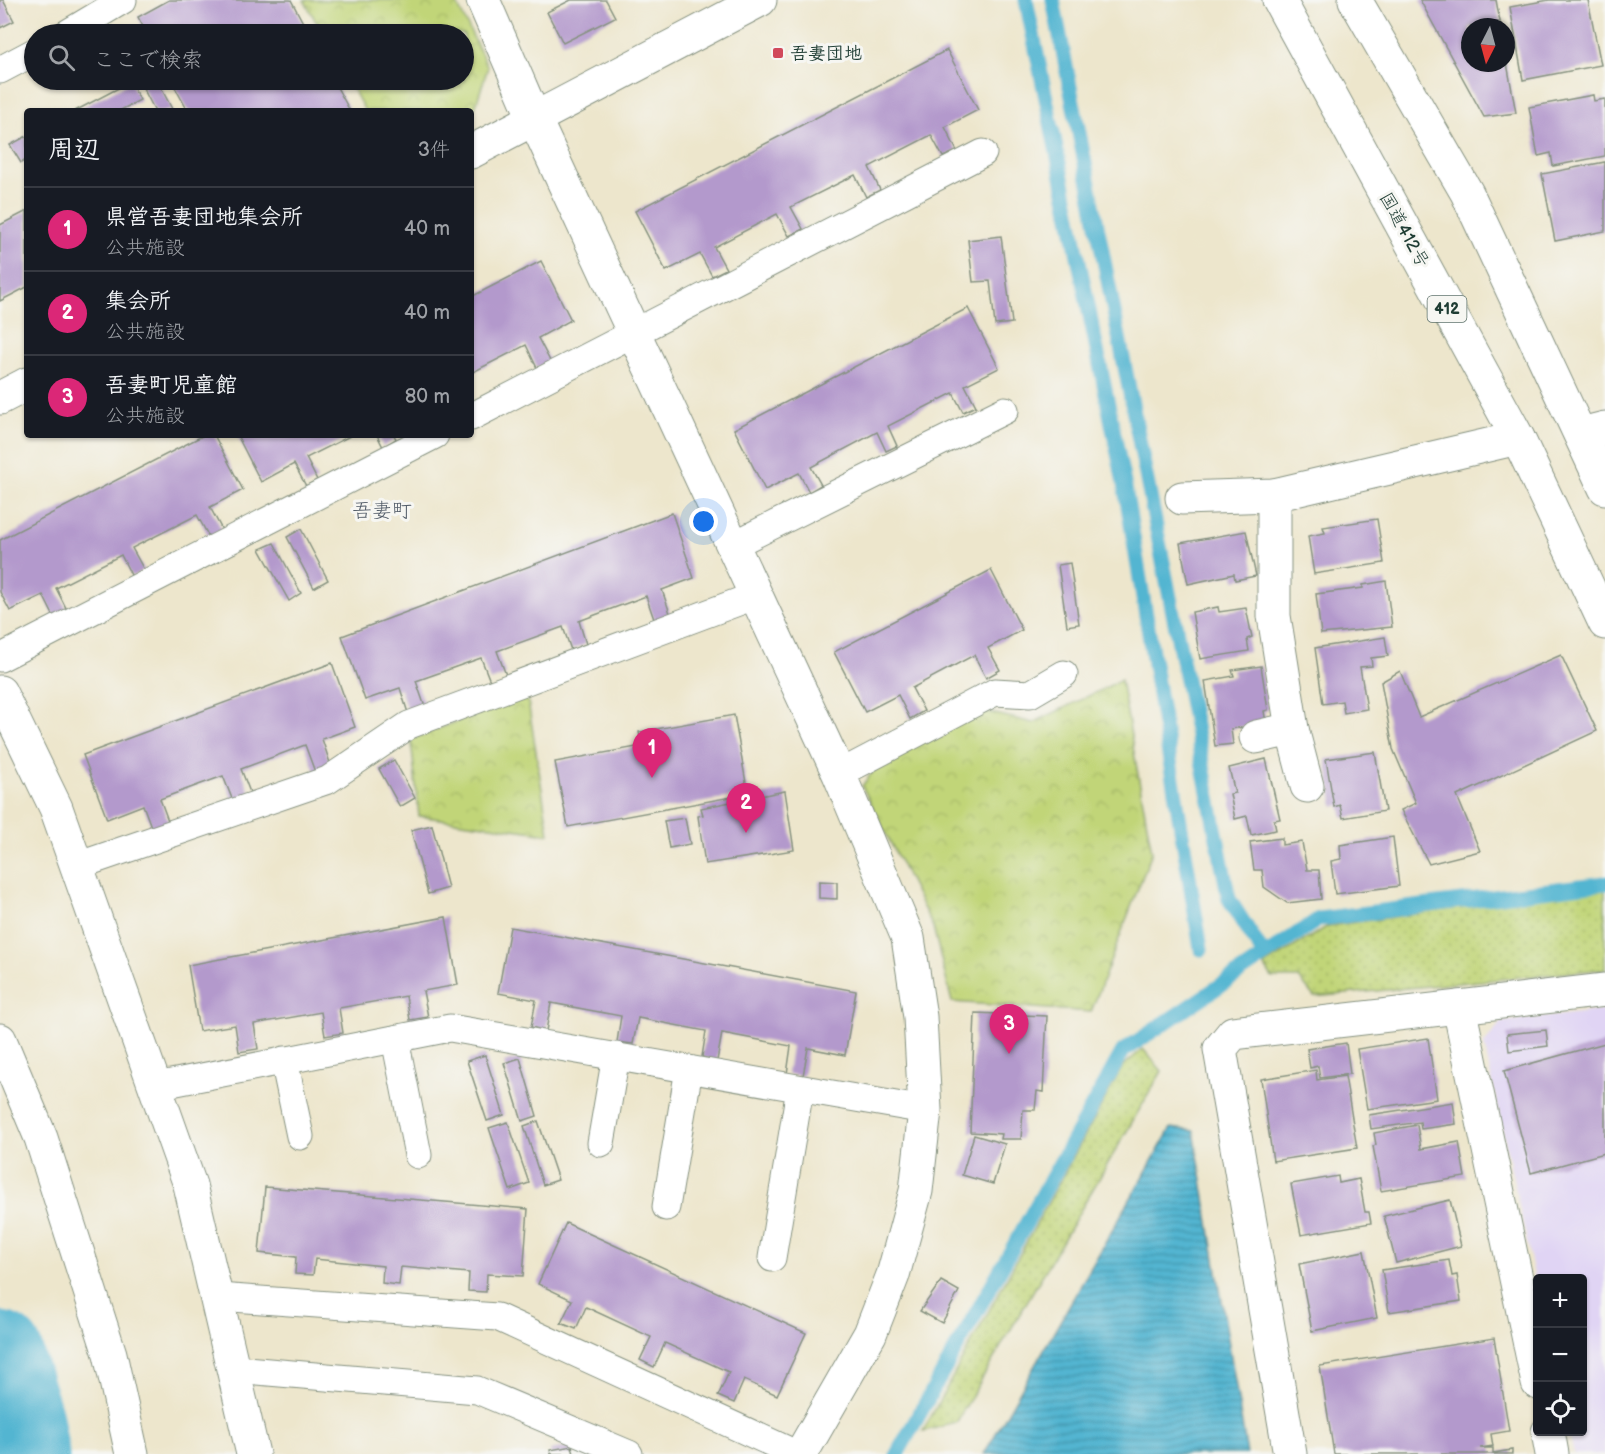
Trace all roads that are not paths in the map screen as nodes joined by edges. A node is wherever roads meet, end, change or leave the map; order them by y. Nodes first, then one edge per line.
1 (123, 0) edge
2 (483, 0) edge
3 (760, 0) edge
4 (1279, 0) edge
5 (1355, 0) edge
6 (83, 24) edge
7 (24, 57) edge
8 (0, 70) edge
9 (534, 118) junction
10 (474, 150) edge
11 (982, 153) dead end
12 (633, 333) junction
13 (24, 386) edge
14 (0, 398) edge
15 (1005, 410) dead end
16 (474, 415) edge
17 (1593, 431) edge
18 (429, 438) edge
19 (1518, 438) junction
20 (1605, 488) edge
21 (1274, 495) junction
22 (1182, 498) dead end
23 (732, 546) junction
24 (754, 596) junction
25 (1605, 623) edge
26 (0, 658) edge
27 (1064, 674) dead end
28 (0, 692) edge
29 (1292, 729) junction
30 (1256, 737) dead end
31 (839, 774) junction
32 (1307, 786) dead end
33 (77, 866) junction
34 (1605, 990) edge
35 (1459, 1007) junction
36 (395, 1039) junction
37 (0, 1040) edge
38 (616, 1056) junction
39 (284, 1060) junction
40 (689, 1069) junction
41 (156, 1086) junction
42 (800, 1089) junction
43 (925, 1110) junction
44 (300, 1136) dead end
45 (601, 1143) dead end
46 (418, 1155) dead end
47 (666, 1207) dead end
48 (772, 1258) dead end
49 (218, 1297) junction
50 (234, 1369) junction
51 (1538, 1382) edge
52 (1549, 1436) edge
53 (132, 1454) edge
54 (253, 1454) edge
55 (629, 1454) edge
56 (799, 1454) edge
57 (1290, 1454) edge
58 (1552, 1454) edge

1 - 6 lane
2 - 9 main road
3 - 9 main road
4 - 19 main road, 国道412号 / 412
5 - 17 main road
7 - 8 lane
9 - 10 main road
9 - 12 main road
11 - 12 lane
12 - 16 lane
12 - 23 main road
13 - 14 main road
15 - 23 lane
17 - 20 main road
18 - 26 lane
19 - 21 main road
19 - 25 main road, 国道412号 / 412
21 - 22 main road
21 - 29 main road
23 - 24 main road
24 - 31 main road
24 - 33 lane
27 - 31 lane
28 - 33 main road
29 - 30 main road
29 - 32 main road
31 - 43 main road
33 - 41 main road
34 - 35 main road
35 - 51 main road
35 - 57 main road
36 - 38 lane
36 - 39 lane
36 - 46 lane
37 - 53 main road
38 - 40 lane
38 - 45 lane
39 - 41 lane
39 - 44 lane
40 - 42 lane
40 - 47 lane
41 - 49 main road
42 - 43 lane
42 - 48 lane
43 - 56 main road
49 - 50 main road
49 - 56 lane
50 - 54 main road
50 - 55 lane
52 - 58 main road

